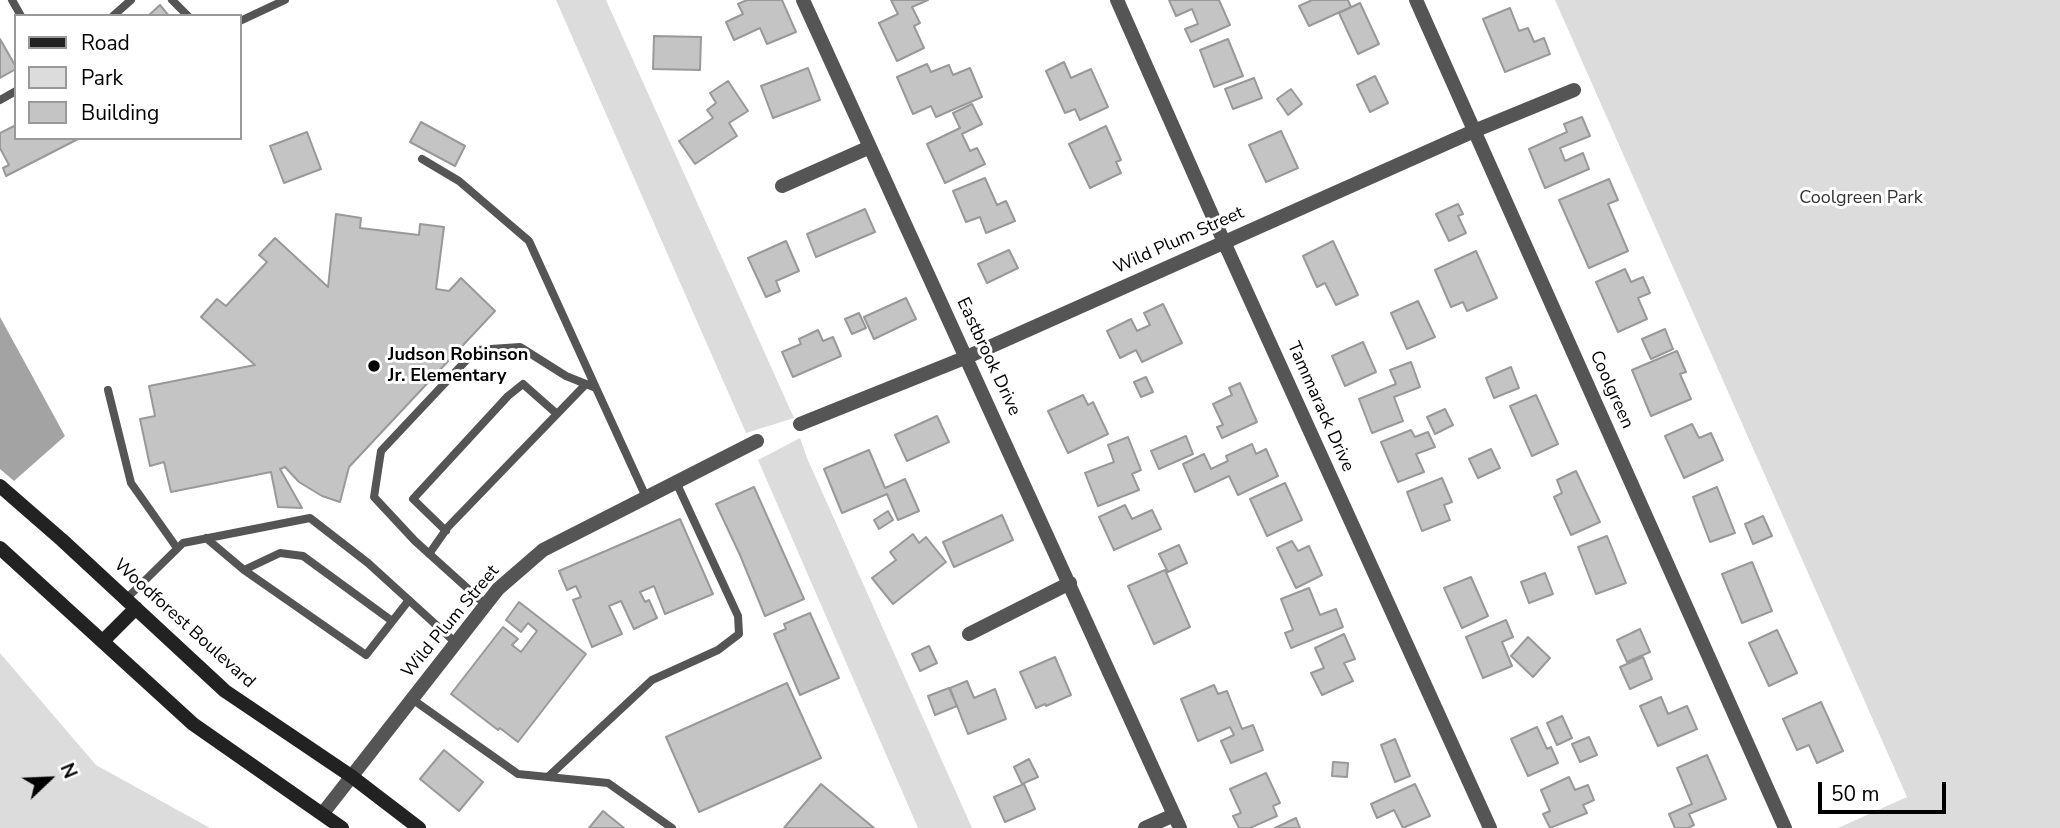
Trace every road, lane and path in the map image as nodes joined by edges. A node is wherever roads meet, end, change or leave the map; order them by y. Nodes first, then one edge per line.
1 (131, 0) edge
2 (172, 0) edge
3 (285, 0) edge
4 (803, 0) edge
5 (1117, 0) edge
6 (1416, 0) edge
7 (115, 14) edge
8 (186, 14) edge
9 (242, 20) edge
10 (1574, 90) dead end
11 (1474, 131) junction
12 (870, 148) junction
13 (422, 159) dead end
14 (782, 186) dead end
15 (1224, 242) junction
16 (967, 357) junction
17 (586, 384) junction
18 (596, 388) junction
19 (108, 390) dead end
20 (557, 414) junction
21 (800, 424) dead end
22 (757, 441) dead end
23 (676, 482) junction
24 (0, 486) edge
25 (646, 497) junction
26 (446, 531) junction
27 (206, 538) junction
28 (0, 548) edge
29 (177, 548) junction
30 (429, 554) junction
31 (244, 570) junction
32 (1070, 583) junction
33 (409, 600) junction
34 (131, 603) junction
35 (486, 605) junction
36 (392, 621) junction
37 (969, 634) dead end
38 (103, 641) junction
39 (456, 643) junction
40 (412, 699) junction
41 (351, 776) junction
42 (548, 777) junction
43 (323, 813) junction
44 (1177, 822) edge
45 (342, 828) edge
46 (418, 828) edge
47 (672, 828) edge
48 (1145, 828) edge
49 (1490, 828) edge
50 (1785, 828) edge

1 - 7 lane
2 - 8 lane
3 - 9 lane
4 - 12 street, Eastbrook Drive
5 - 15 street, Tammarack Drive
6 - 11 street, Coolgreen
10 - 11 street, Wild Plum Street
11 - 15 street, Wild Plum Street
11 - 50 street, Coolgreen
12 - 14 street
12 - 16 street, Eastbrook Drive
13 - 18 lane
15 - 16 street, Wild Plum Street
15 - 49 street, Tammarack Drive
16 - 21 street, Wild Plum Street
16 - 32 street, Eastbrook Drive
17 - 18 lane
17 - 20 lane
17 - 30 lane
18 - 25 lane
19 - 29 lane
20 - 26 lane
20 - 26 lane
22 - 23 street, Wild Plum Street
23 - 25 street, Wild Plum Street
23 - 42 lane
24 - 34 main road, Woodforest Boulevard
25 - 35 street, Wild Plum Street
26 - 30 lane
27 - 29 lane
27 - 31 lane
27 - 33 lane
28 - 38 main road
29 - 34 lane
30 - 35 lane
31 - 36 lane
31 - 36 lane
32 - 37 street
32 - 44 street, Eastbrook Drive
33 - 36 lane
33 - 39 lane
34 - 38 main road
34 - 41 main road, Woodforest Boulevard
35 - 39 street, Wild Plum Street
38 - 43 main road
39 - 40 street, Wild Plum Street
40 - 41 street, Wild Plum Street
40 - 42 lane
41 - 43 street, Wild Plum Street
41 - 46 main road, Woodforest Boulevard
42 - 47 lane
43 - 45 main road
44 - 48 street, Eastbrook Drive

